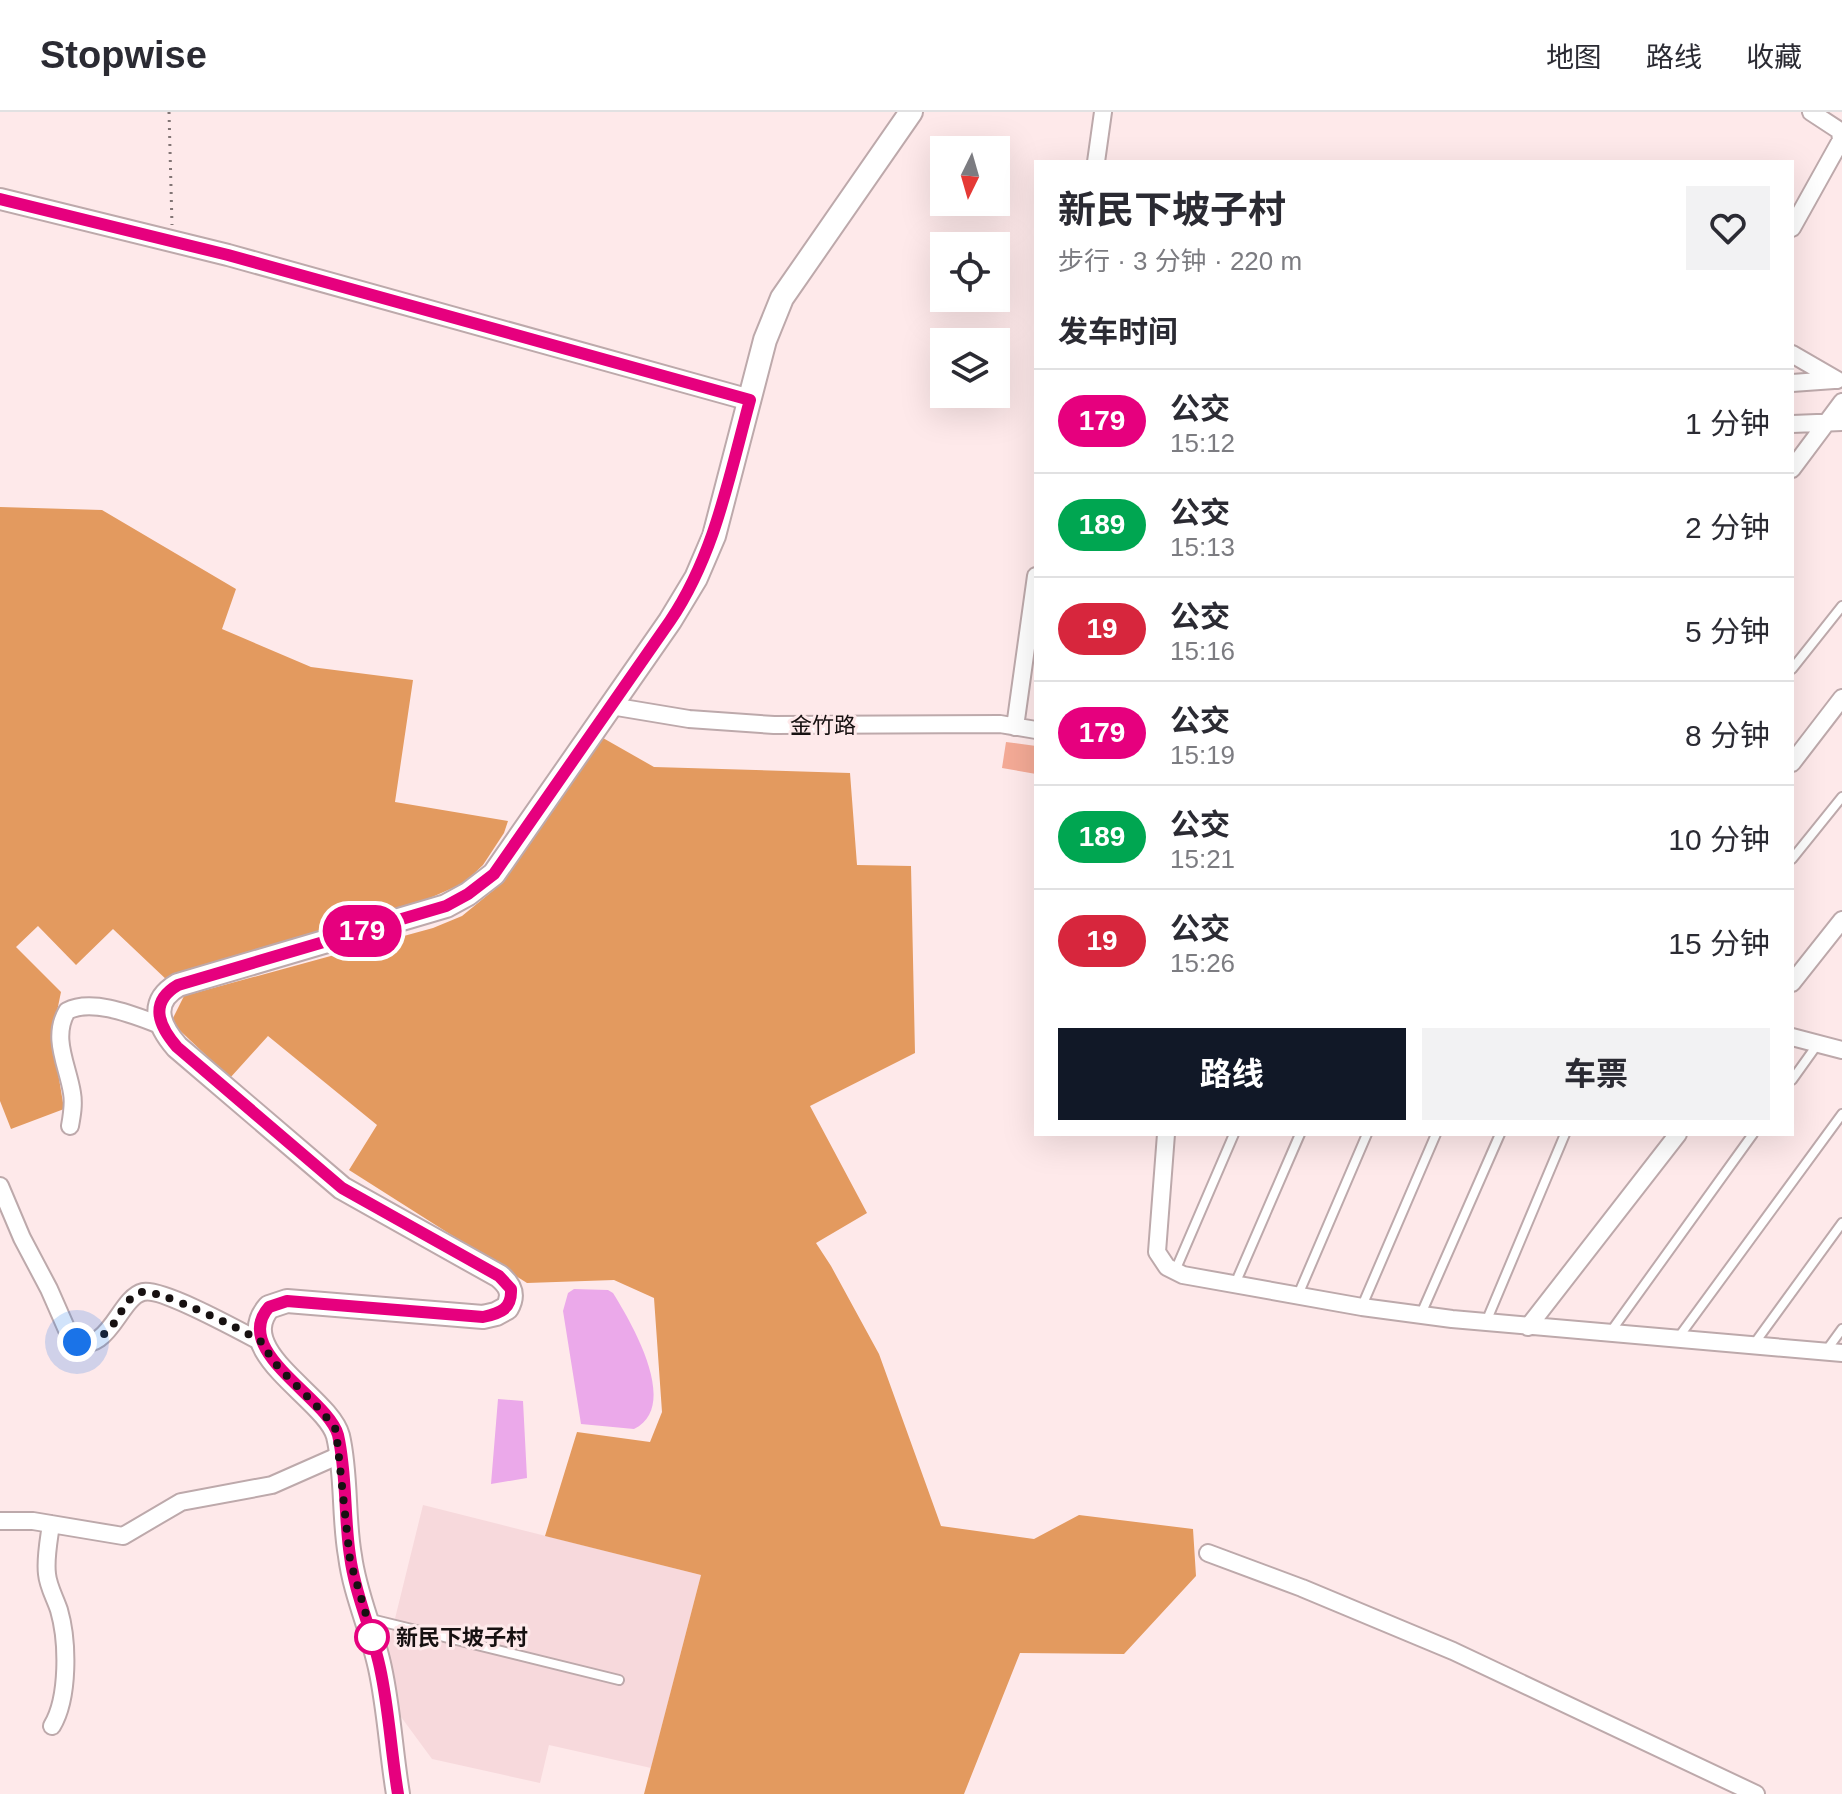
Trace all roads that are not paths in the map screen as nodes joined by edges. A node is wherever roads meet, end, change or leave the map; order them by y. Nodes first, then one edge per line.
1 (911, 112) edge
2 (1103, 112) edge
3 (1811, 112) edge
4 (1096, 160) edge
5 (0, 199) edge
6 (1794, 224) edge
7 (1794, 355) edge
8 (1794, 380) edge
9 (1840, 381) edge
10 (750, 400) junction
11 (1842, 402) edge
12 (1835, 422) edge
13 (1794, 424) edge
14 (1794, 467) edge
15 (1842, 606) edge
16 (1034, 614) edge
17 (1794, 666) edge
18 (1842, 698) edge
19 (611, 706) junction
20 (1028, 728) edge
21 (1794, 760) edge
22 (1842, 797) edge
23 (1794, 857) edge
24 (1842, 920) edge
25 (1794, 980) edge
26 (163, 1026) junction
27 (1794, 1037) edge
28 (1818, 1043) junction
29 (1842, 1050) edge
30 (1794, 1077) edge
31 (1842, 1114) edge
32 (70, 1126) dead end
33 (1166, 1136) edge
34 (1233, 1136) edge
35 (1299, 1136) edge
36 (1366, 1136) edge
37 (1435, 1136) edge
38 (1499, 1136) edge
39 (1564, 1136) edge
40 (1676, 1136) edge
41 (1752, 1136) edge
42 (0, 1186) edge
43 (1842, 1223) edge
44 (1174, 1272) junction
45 (1234, 1285) junction
46 (1297, 1296) junction
47 (1362, 1307) junction
48 (1421, 1315) junction
49 (1486, 1323) junction
50 (1528, 1327) junction
51 (1842, 1329) edge
52 (1609, 1334) junction
53 (1678, 1339) junction
54 (263, 1343) junction
55 (1754, 1344) junction
56 (1834, 1352) edge
57 (340, 1455) junction
58 (0, 1521) edge
59 (51, 1524) junction
60 (1208, 1553) dead end
61 (366, 1617) junction
62 (619, 1680) dead end
63 (52, 1726) dead end
64 (398, 1794) edge
65 (1756, 1794) edge

1 - 10 main road
2 - 4 street
3 - 6 street
5 - 10 street
7 - 9 street
8 - 9 street
10 - 19 main road
11 - 12 street
12 - 13 street
12 - 14 street
15 - 17 lane
16 - 20 street
18 - 21 street
19 - 20 street, 金竹路
19 - 26 main road
22 - 23 lane
24 - 25 street
26 - 32 street
26 - 54 main road
27 - 28 street
28 - 29 street
28 - 30 lane
31 - 53 lane
33 - 44 street
34 - 44 lane
35 - 45 lane
36 - 46 lane
37 - 47 lane
38 - 48 lane
39 - 49 lane
40 - 50 street
41 - 52 lane
42 - 54 street
43 - 55 lane
44 - 45 street
45 - 46 street
46 - 47 street
47 - 48 street
48 - 49 street
49 - 50 street
50 - 52 street
51 - 56 lane
52 - 53 street
53 - 55 street
54 - 57 main road
55 - 56 street
57 - 59 street
57 - 61 main road
58 - 59 street
59 - 63 street
60 - 65 street
61 - 62 lane
61 - 64 main road

